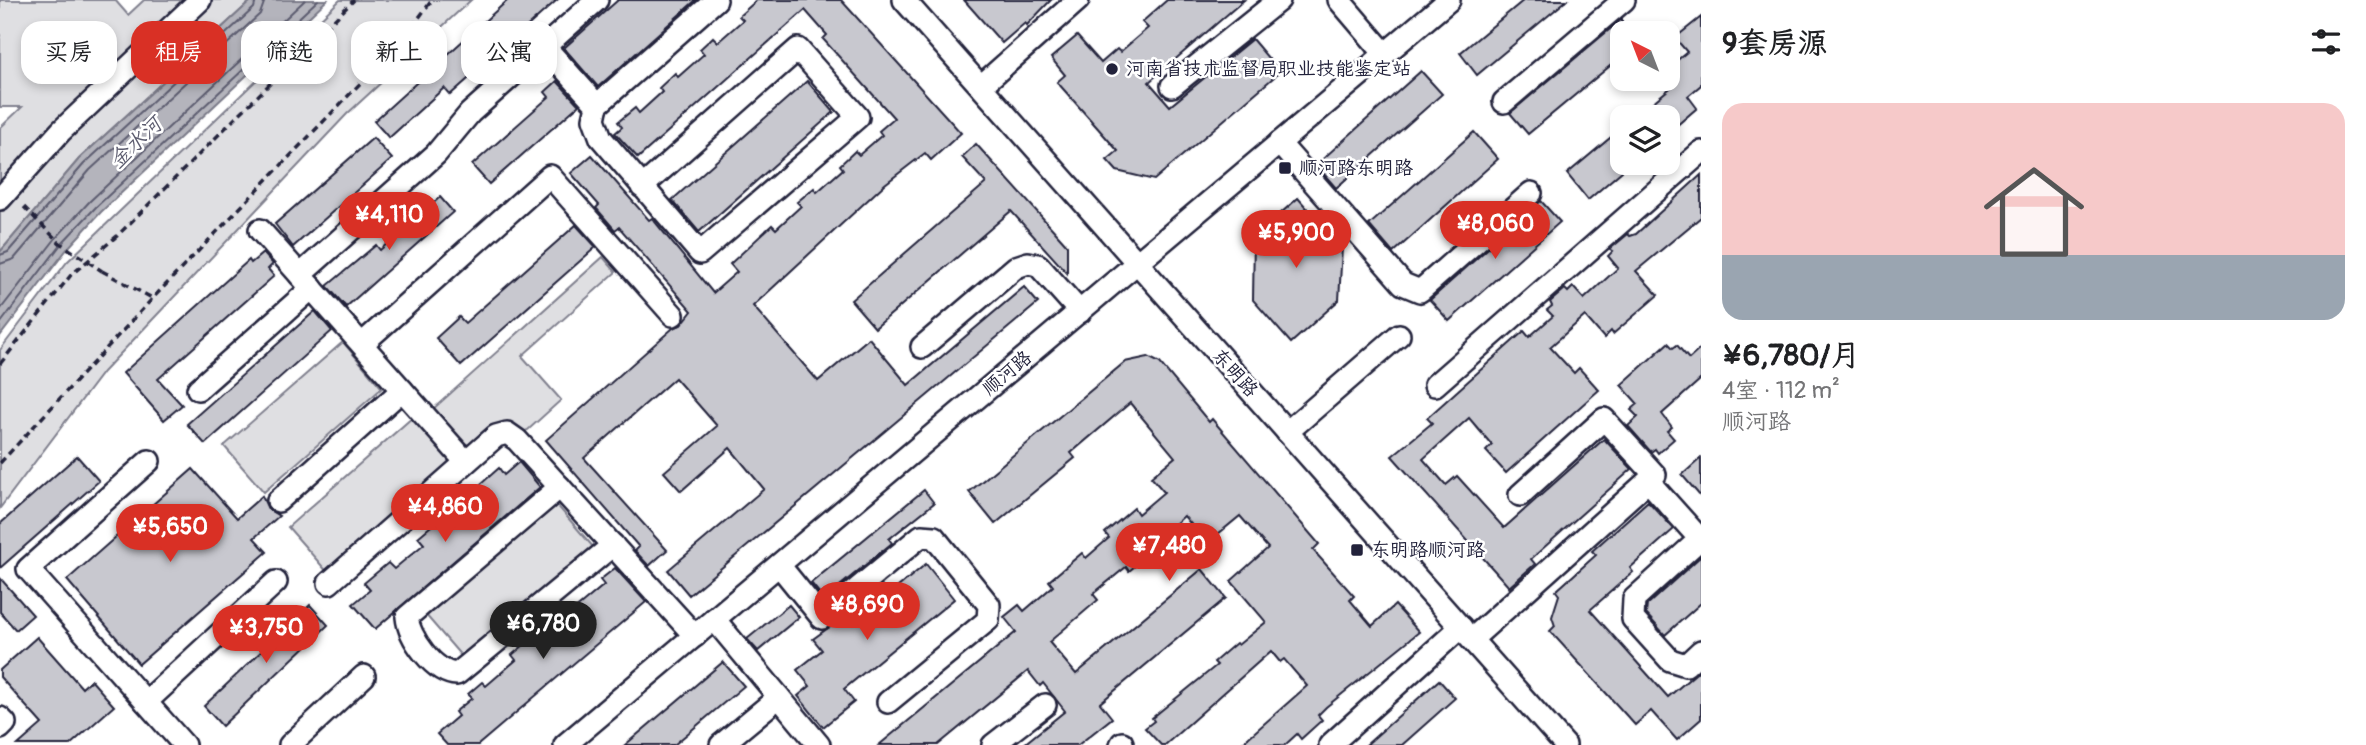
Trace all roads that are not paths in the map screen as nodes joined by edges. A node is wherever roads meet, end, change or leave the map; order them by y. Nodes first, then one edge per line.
1 (200, 0) edge
2 (597, 0) edge
3 (716, 0) edge
4 (904, 0) edge
5 (1078, 0) edge
6 (1279, 0) edge
7 (1339, 0) edge
8 (1449, 0) edge
9 (1624, 0) edge
10 (557, 36) edge
11 (1385, 54) junction
12 (557, 60) edge
13 (503, 84) edge
14 (981, 86) junction
15 (1172, 86) dead end
16 (1504, 102) dead end
17 (597, 105) junction
18 (1279, 143) junction
19 (1701, 152) edge
20 (642, 187) junction
21 (1531, 194) dead end
22 (0, 199) edge
23 (260, 230) dead end
24 (1137, 263) junction
25 (306, 282) junction
26 (1080, 312) junction
27 (674, 315) dead end
28 (1399, 335) dead end
29 (362, 344) junction
30 (922, 346) dead end
31 (1434, 385) dead end
32 (198, 389) dead end
33 (402, 390) junction
34 (1287, 432) junction
35 (149, 461) dead end
36 (466, 462) junction
37 (1648, 481) junction
38 (560, 487) junction
39 (1520, 495) dead end
40 (278, 501) dead end
41 (613, 545) junction
42 (779, 565) junction
43 (276, 582) dead end
44 (330, 583) dead end
45 (715, 619) junction
46 (1466, 633) junction
47 (695, 636) junction
48 (1701, 651) edge
49 (364, 676) dead end
50 (779, 696) junction
51 (146, 702) junction
52 (888, 702) dead end
53 (1045, 705) dead end
54 (0, 718) edge
55 (0, 728) edge
56 (184, 745) edge
57 (290, 745) edge
58 (565, 745) edge
59 (721, 745) edge
60 (819, 745) edge
61 (993, 745) edge
62 (1330, 745) edge
63 (1565, 745) edge

1 - 22 street
2 - 10 street
3 - 17 street
4 - 14 street, 东明路
5 - 14 street
6 - 15 street
7 - 11 street
8 - 11 street, 顺河路
9 - 16 street
11 - 18 street, 顺河路
12 - 17 street
13 - 25 street
14 - 24 street, 东明路
17 - 20 street
18 - 21 street
18 - 24 street, 顺河路
19 - 31 street
20 - 20 street
23 - 25 street
24 - 26 street, 顺河路
24 - 34 street, 东明路
25 - 29 street
25 - 32 street
26 - 30 street
26 - 42 street, 顺河路
27 - 29 street
28 - 34 street
29 - 33 street
33 - 36 street
33 - 40 street
34 - 46 street, 东明路
35 - 51 street
36 - 38 street
36 - 44 street
37 - 39 street
37 - 46 street
37 - 48 street
38 - 41 street
38 - 41 street
41 - 47 street
42 - 45 street, 顺河路
42 - 52 street
43 - 51 street
45 - 47 street, 顺河路
45 - 50 street
46 - 62 street
46 - 63 street, 东明路
47 - 58 street, 顺河路
49 - 57 street
50 - 59 street
50 - 60 street
51 - 56 street
53 - 61 street
54 - 55 street

